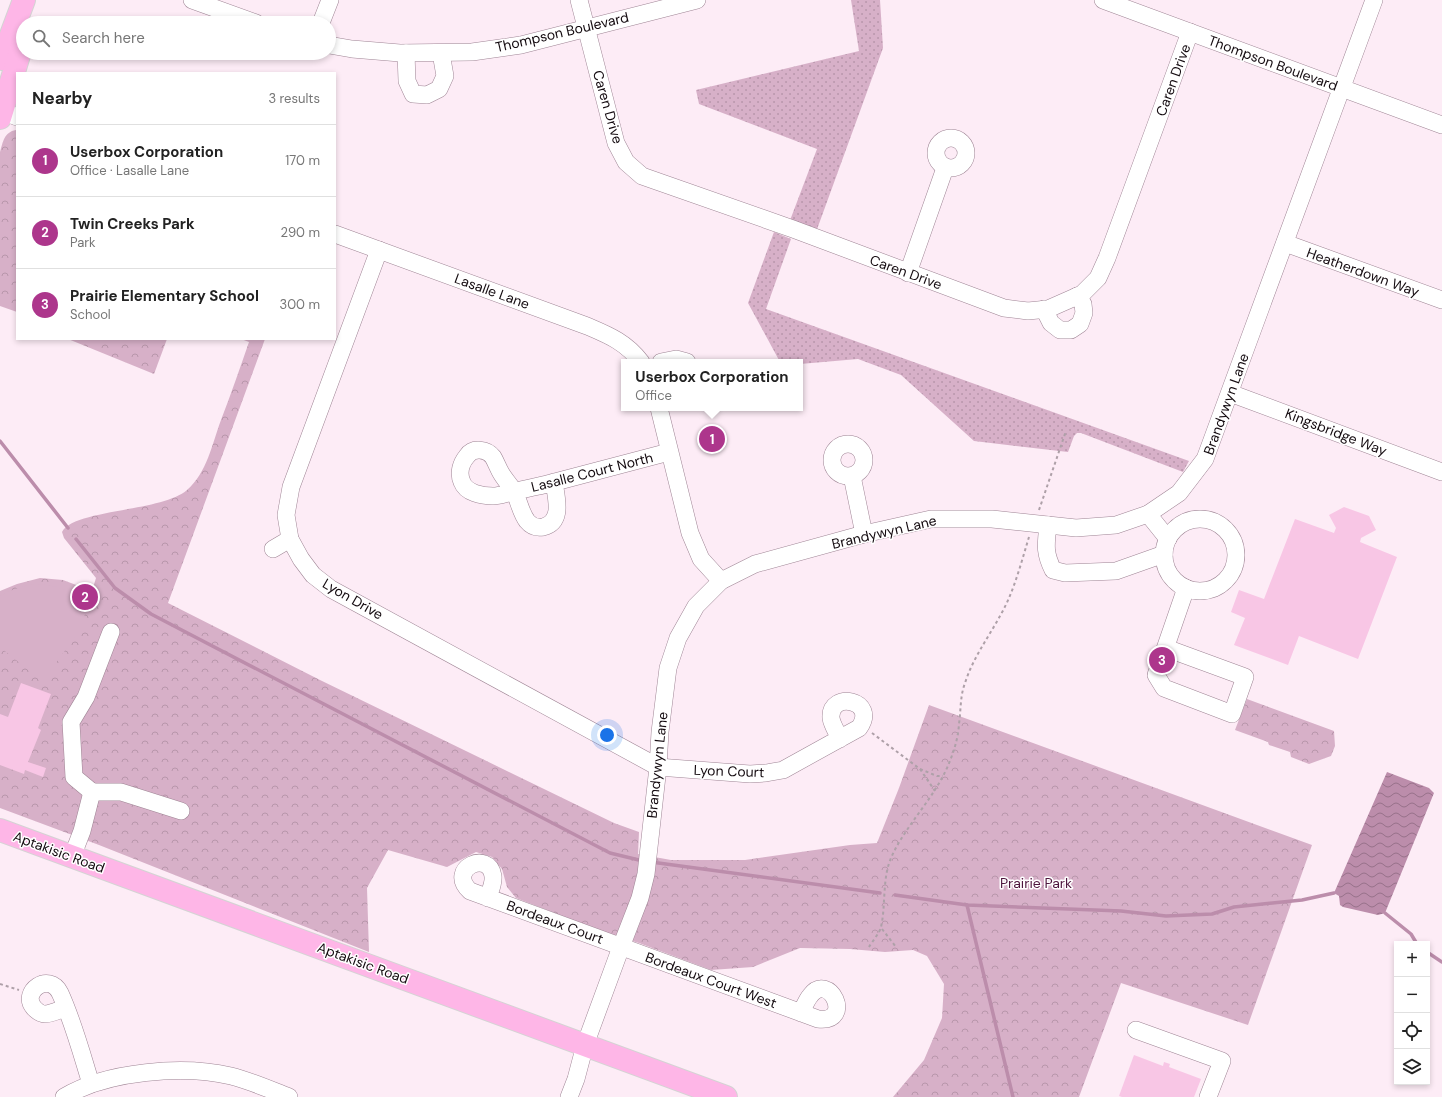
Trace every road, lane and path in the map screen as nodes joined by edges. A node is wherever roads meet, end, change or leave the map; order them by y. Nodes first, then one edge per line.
1 (24, 0) edge
2 (38, 0) edge
3 (192, 0) edge
4 (330, 0) edge
5 (579, 0) edge
6 (697, 0) edge
7 (1104, 0) edge
8 (1374, 0) edge
9 (18, 16) edge
10 (32, 16) edge
11 (237, 16) edge
12 (324, 16) edge
13 (16, 22) edge
14 (586, 27) junction
15 (1190, 32) junction
16 (336, 46) edge
17 (406, 53) junction
18 (441, 53) junction
19 (19, 60) edge
20 (0, 65) edge
21 (16, 72) edge
22 (16, 72) edge
23 (1342, 88) junction
24 (6, 116) edge
25 (1442, 125) edge
26 (945, 168) dead end
27 (336, 234) edge
28 (1285, 243) junction
29 (379, 250) junction
30 (908, 273) junction
31 (1077, 296) junction
32 (1442, 300) edge
33 (1044, 310) junction
34 (639, 359) edge
35 (1230, 393) junction
36 (660, 411) edge
37 (1066, 431) dead end
38 (669, 452) junction
39 (1442, 472) edge
40 (852, 476) dead end
41 (554, 482) junction
42 (1171, 498) junction
43 (1148, 514) junction
44 (1188, 522) junction
45 (1041, 524) junction
46 (864, 534) junction
47 (290, 539) junction
48 (1166, 546) junction
49 (272, 549) dead end
50 (721, 581) junction
51 (1186, 588) junction
52 (111, 632) dead end
53 (1166, 648) junction
54 (861, 725) junction
55 (840, 739) junction
56 (658, 767) junction
57 (920, 769) junction
58 (943, 776) junction
59 (935, 791) junction
60 (92, 792) junction
61 (181, 811) dead end
62 (0, 830) edge
63 (72, 857) junction
64 (488, 898) dead end
65 (881, 928) junction
66 (621, 947) junction
67 (868, 947) dead end
68 (896, 947) dead end
69 (0, 984) edge
70 (31, 994) junction
71 (65, 1008) junction
72 (801, 1013) dead end
73 (1136, 1030) dead end
74 (585, 1045) junction
75 (92, 1084) junction
76 (64, 1097) edge
77 (290, 1097) edge
78 (569, 1097) edge
79 (726, 1097) edge
80 (1208, 1097) edge

1 - 9 main road
2 - 10 main road
3 - 11 street
4 - 12 street
5 - 14 street, Caren Drive
6 - 14 street, Thompson Boulevard
7 - 15 street, Thompson Boulevard
8 - 23 street, Brandywyn Lane
13 - 20 main road
14 - 18 street, Thompson Boulevard
14 - 30 street, Caren Drive
15 - 23 street, Thompson Boulevard
15 - 31 street, Caren Drive
16 - 17 street, Thompson Boulevard
17 - 18 street, Thompson Boulevard
17 - 18 street
19 - 22 main road
21 - 24 main road
23 - 25 street, Thompson Boulevard
23 - 28 street, Brandywyn Lane
26 - 30 street
27 - 29 street, Lasalle Lane
28 - 32 street, Heatherdown Way
28 - 35 street, Brandywyn Lane
29 - 34 street, Lasalle Lane
29 - 47 street, Lyon Drive
30 - 33 street, Caren Drive
31 - 33 street, Caren Drive
31 - 33 street
35 - 39 street, Kingsbridge Way
35 - 42 street, Brandywyn Lane
36 - 38 street
37 - 45 path
38 - 41 street, Lasalle Court North
38 - 50 street
40 - 46 street
41 - 41 street, Lasalle Court North
42 - 43 street, Brandywyn Lane
42 - 44 street
43 - 45 street, Brandywyn Lane
43 - 48 street
44 - 48 street
44 - 51 street
45 - 46 street, Brandywyn Lane
45 - 48 street
45 - 58 path
46 - 50 street, Brandywyn Lane
47 - 49 street
47 - 56 street, Lyon Drive
48 - 51 street
50 - 56 street, Brandywyn Lane
51 - 53 street
52 - 60 street
53 - 53 street
54 - 55 street, Lyon Court
54 - 55 street
54 - 57 path
55 - 56 street, Lyon Court
56 - 66 street, Brandywyn Lane
57 - 58 path
57 - 59 path
58 - 59 path
59 - 65 path
60 - 61 street
60 - 63 street
62 - 63 main road, Aptakisic Road
63 - 74 main road, Aptakisic Road
64 - 66 street, Bordeaux Court
65 - 67 path
65 - 68 path
66 - 72 street, Bordeaux Court West
66 - 74 street, Brandywyn Lane
69 - 70 path
70 - 71 street
70 - 71 street
71 - 75 street
73 - 80 street
74 - 78 street, Brandywyn Lane
74 - 79 main road, Aptakisic Road
75 - 76 street
75 - 77 street

